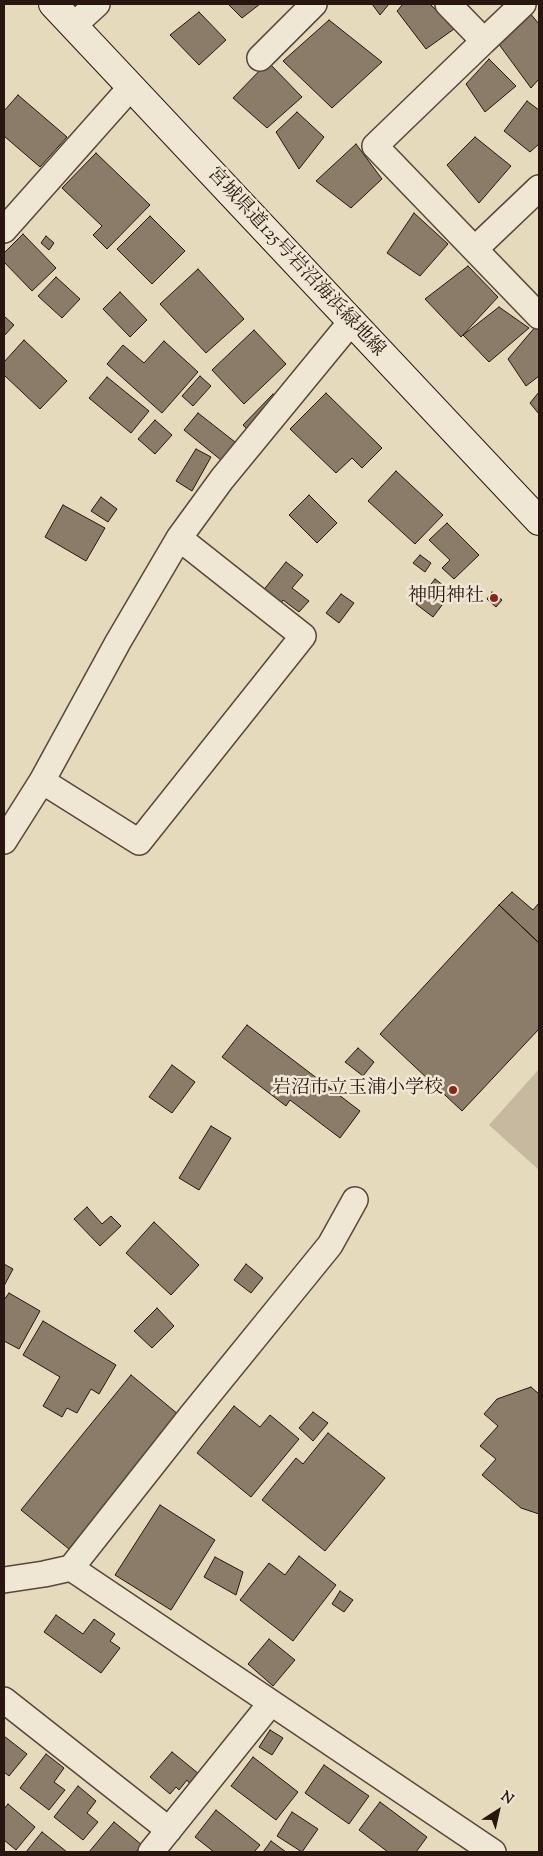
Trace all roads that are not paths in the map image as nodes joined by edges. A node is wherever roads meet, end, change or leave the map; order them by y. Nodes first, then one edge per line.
1 (52, 4) edge
2 (97, 4) edge
3 (314, 4) edge
4 (448, 4) edge
5 (523, 4) edge
6 (73, 26) junction
7 (484, 41) junction
8 (260, 58) dead end
9 (130, 87) junction
10 (539, 188) edge
11 (4, 230) edge
12 (475, 249) junction
13 (539, 316) edge
14 (351, 322) junction
15 (539, 521) edge
16 (179, 538) junction
17 (42, 781) junction
18 (4, 841) edge
19 (355, 1200) dead end
20 (71, 1568) junction
21 (4, 1580) edge
22 (4, 1700) edge
23 (271, 1703) junction
24 (169, 1830) junction
25 (151, 1852) edge
26 (493, 1852) edge

1 - 6 main road, 宮城県道125号岩沼海浜緑地線
2 - 6 street
3 - 8 street
4 - 7 street
5 - 7 street
6 - 9 main road, 宮城県道125号岩沼海浜緑地線
7 - 12 street
9 - 11 street
9 - 14 main road, 宮城県道125号岩沼海浜緑地線
10 - 12 street
12 - 13 street
14 - 15 main road, 宮城県道125号岩沼海浜緑地線
14 - 16 street
16 - 17 street
16 - 17 street
17 - 18 street
19 - 20 street
20 - 21 street
20 - 23 street
22 - 24 street
23 - 24 street
23 - 26 street
24 - 25 street

